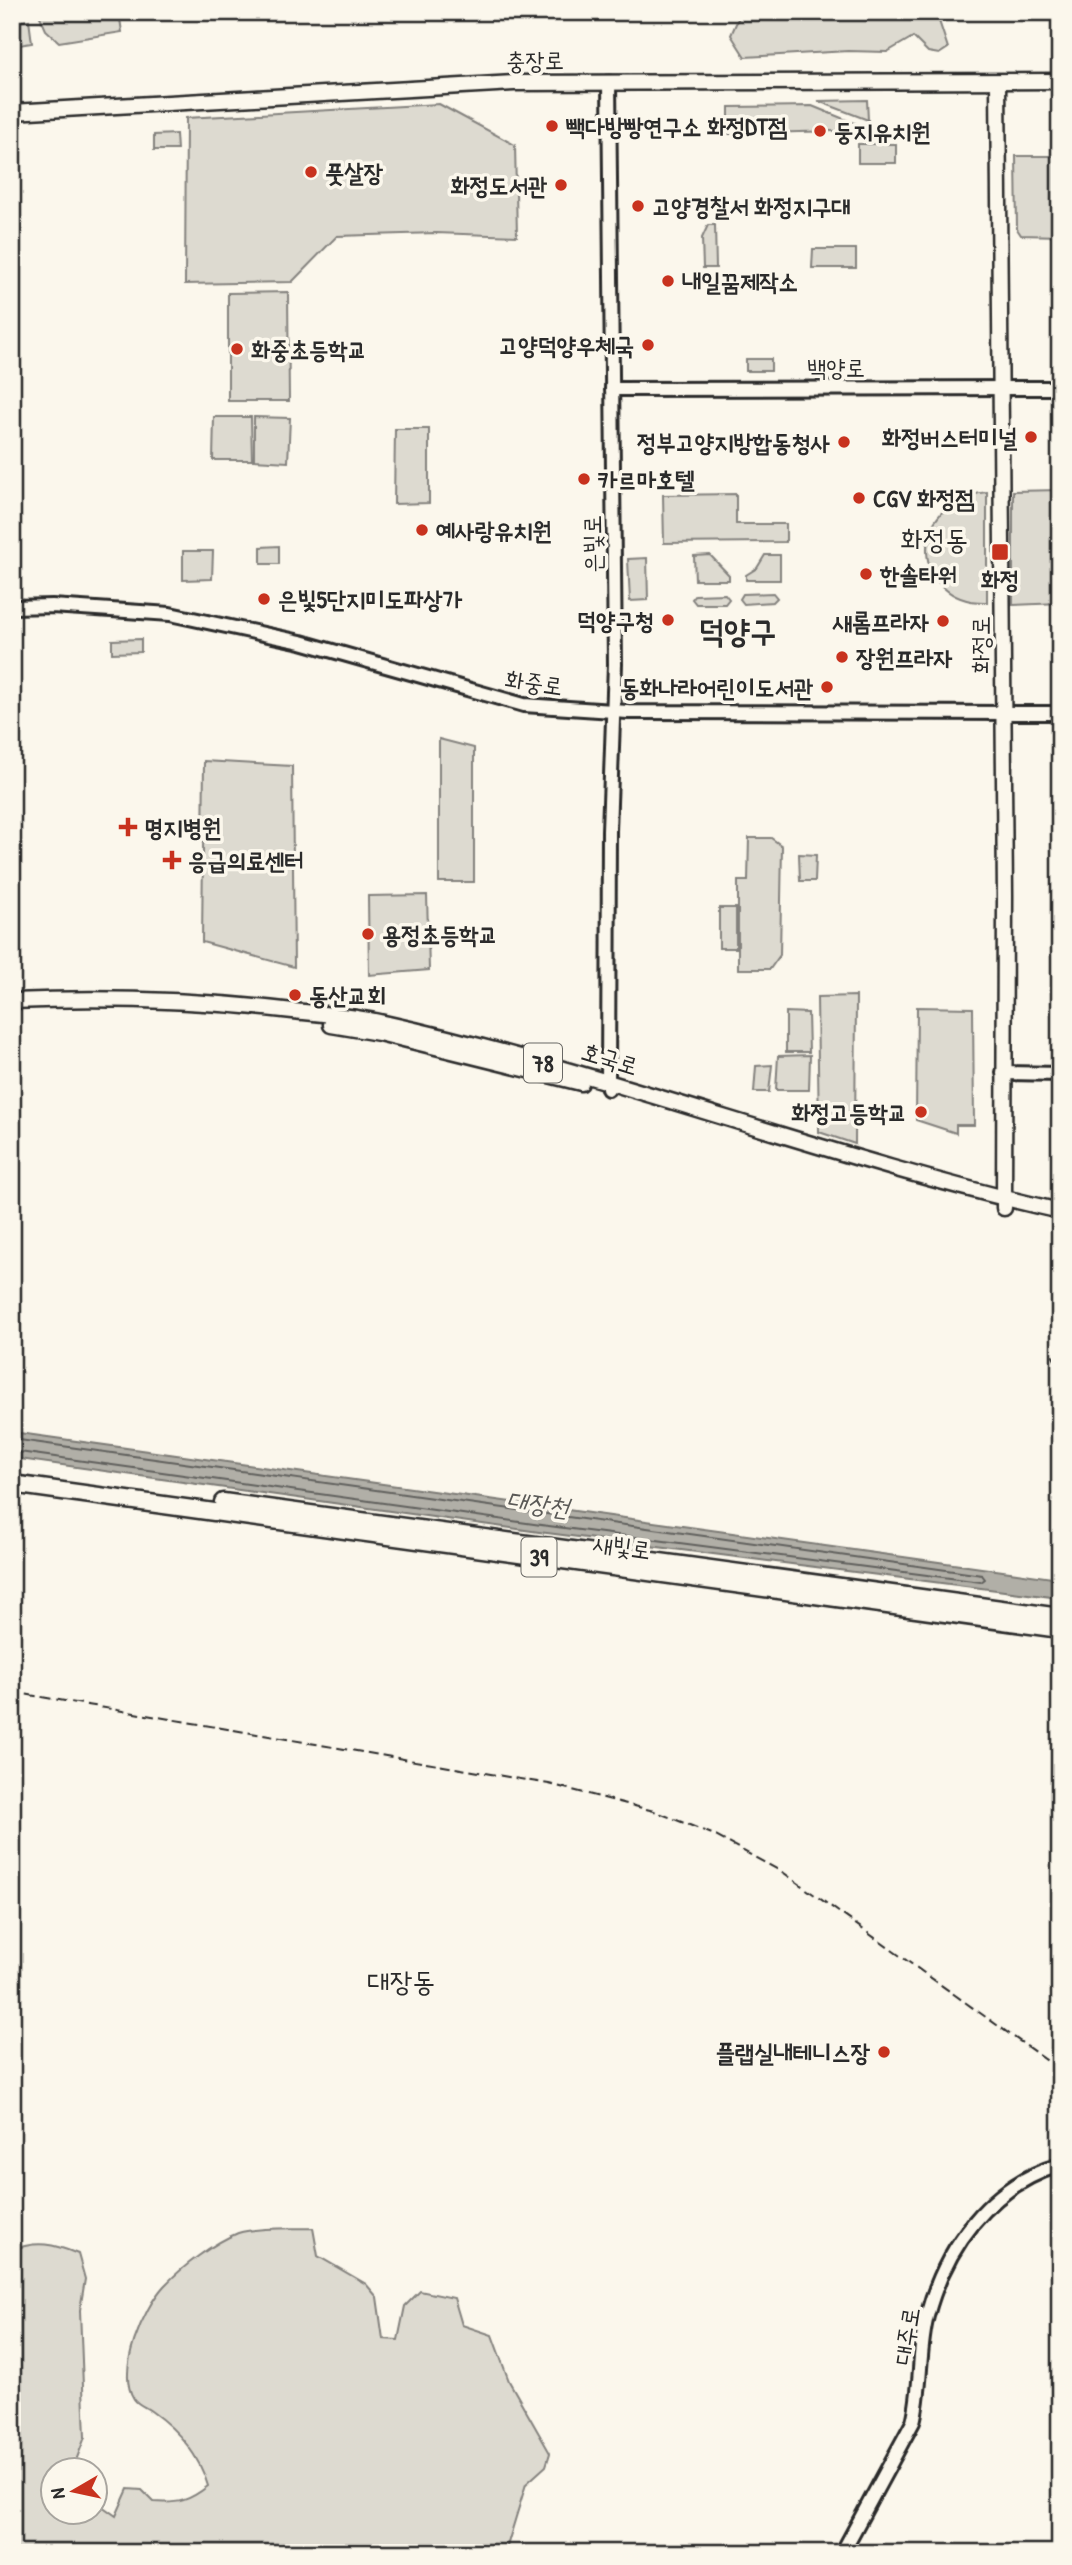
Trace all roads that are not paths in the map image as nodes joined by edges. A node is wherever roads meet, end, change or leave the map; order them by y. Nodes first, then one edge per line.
1 (1060, 80) edge
2 (608, 82) junction
3 (998, 82) junction
4 (12, 112) edge
5 (1000, 388) junction
6 (1060, 388) edge
7 (612, 389) junction
8 (12, 607) edge
9 (613, 712) junction
10 (1003, 712) junction
11 (1060, 713) edge
12 (12, 1001) edge
13 (12, 1009) edge
14 (1003, 1073) junction
15 (1060, 1074) edge
16 (609, 1085) junction
17 (1004, 1203) junction
18 (1060, 1211) edge
19 (1060, 1220) edge
20 (15, 1479) edge
21 (1060, 1617) edge
22 (1060, 1629) edge
23 (1060, 2165) edge
24 (842, 2553) edge

1 - 3 main road, 충장로
2 - 3 main road, 충장로
2 - 4 main road, 충장로
2 - 7 main road, 은빛로
3 - 5 main road, 화정로
5 - 6 main road, 백양로
5 - 7 main road, 백양로
5 - 10 main road, 화정로
7 - 9 main road, 은빛로
8 - 9 main road, 화중로
9 - 10 main road, 화중로
9 - 16 main road, 은빛로
10 - 11 main road, 화중로
10 - 14 main road, 화정로
12 - 16 main road, 호국로 / 78
13 - 16 main road, 호국로 / 78
14 - 15 main road
14 - 17 main road, 화정로
16 - 17 main road, 호국로 / 78
17 - 18 main road, 호국로 / 78
17 - 19 main road, 호국로 / 78
20 - 21 highway, 새빛로 / 39
20 - 22 highway, 새빛로 / 39
23 - 24 main road, 대주로

